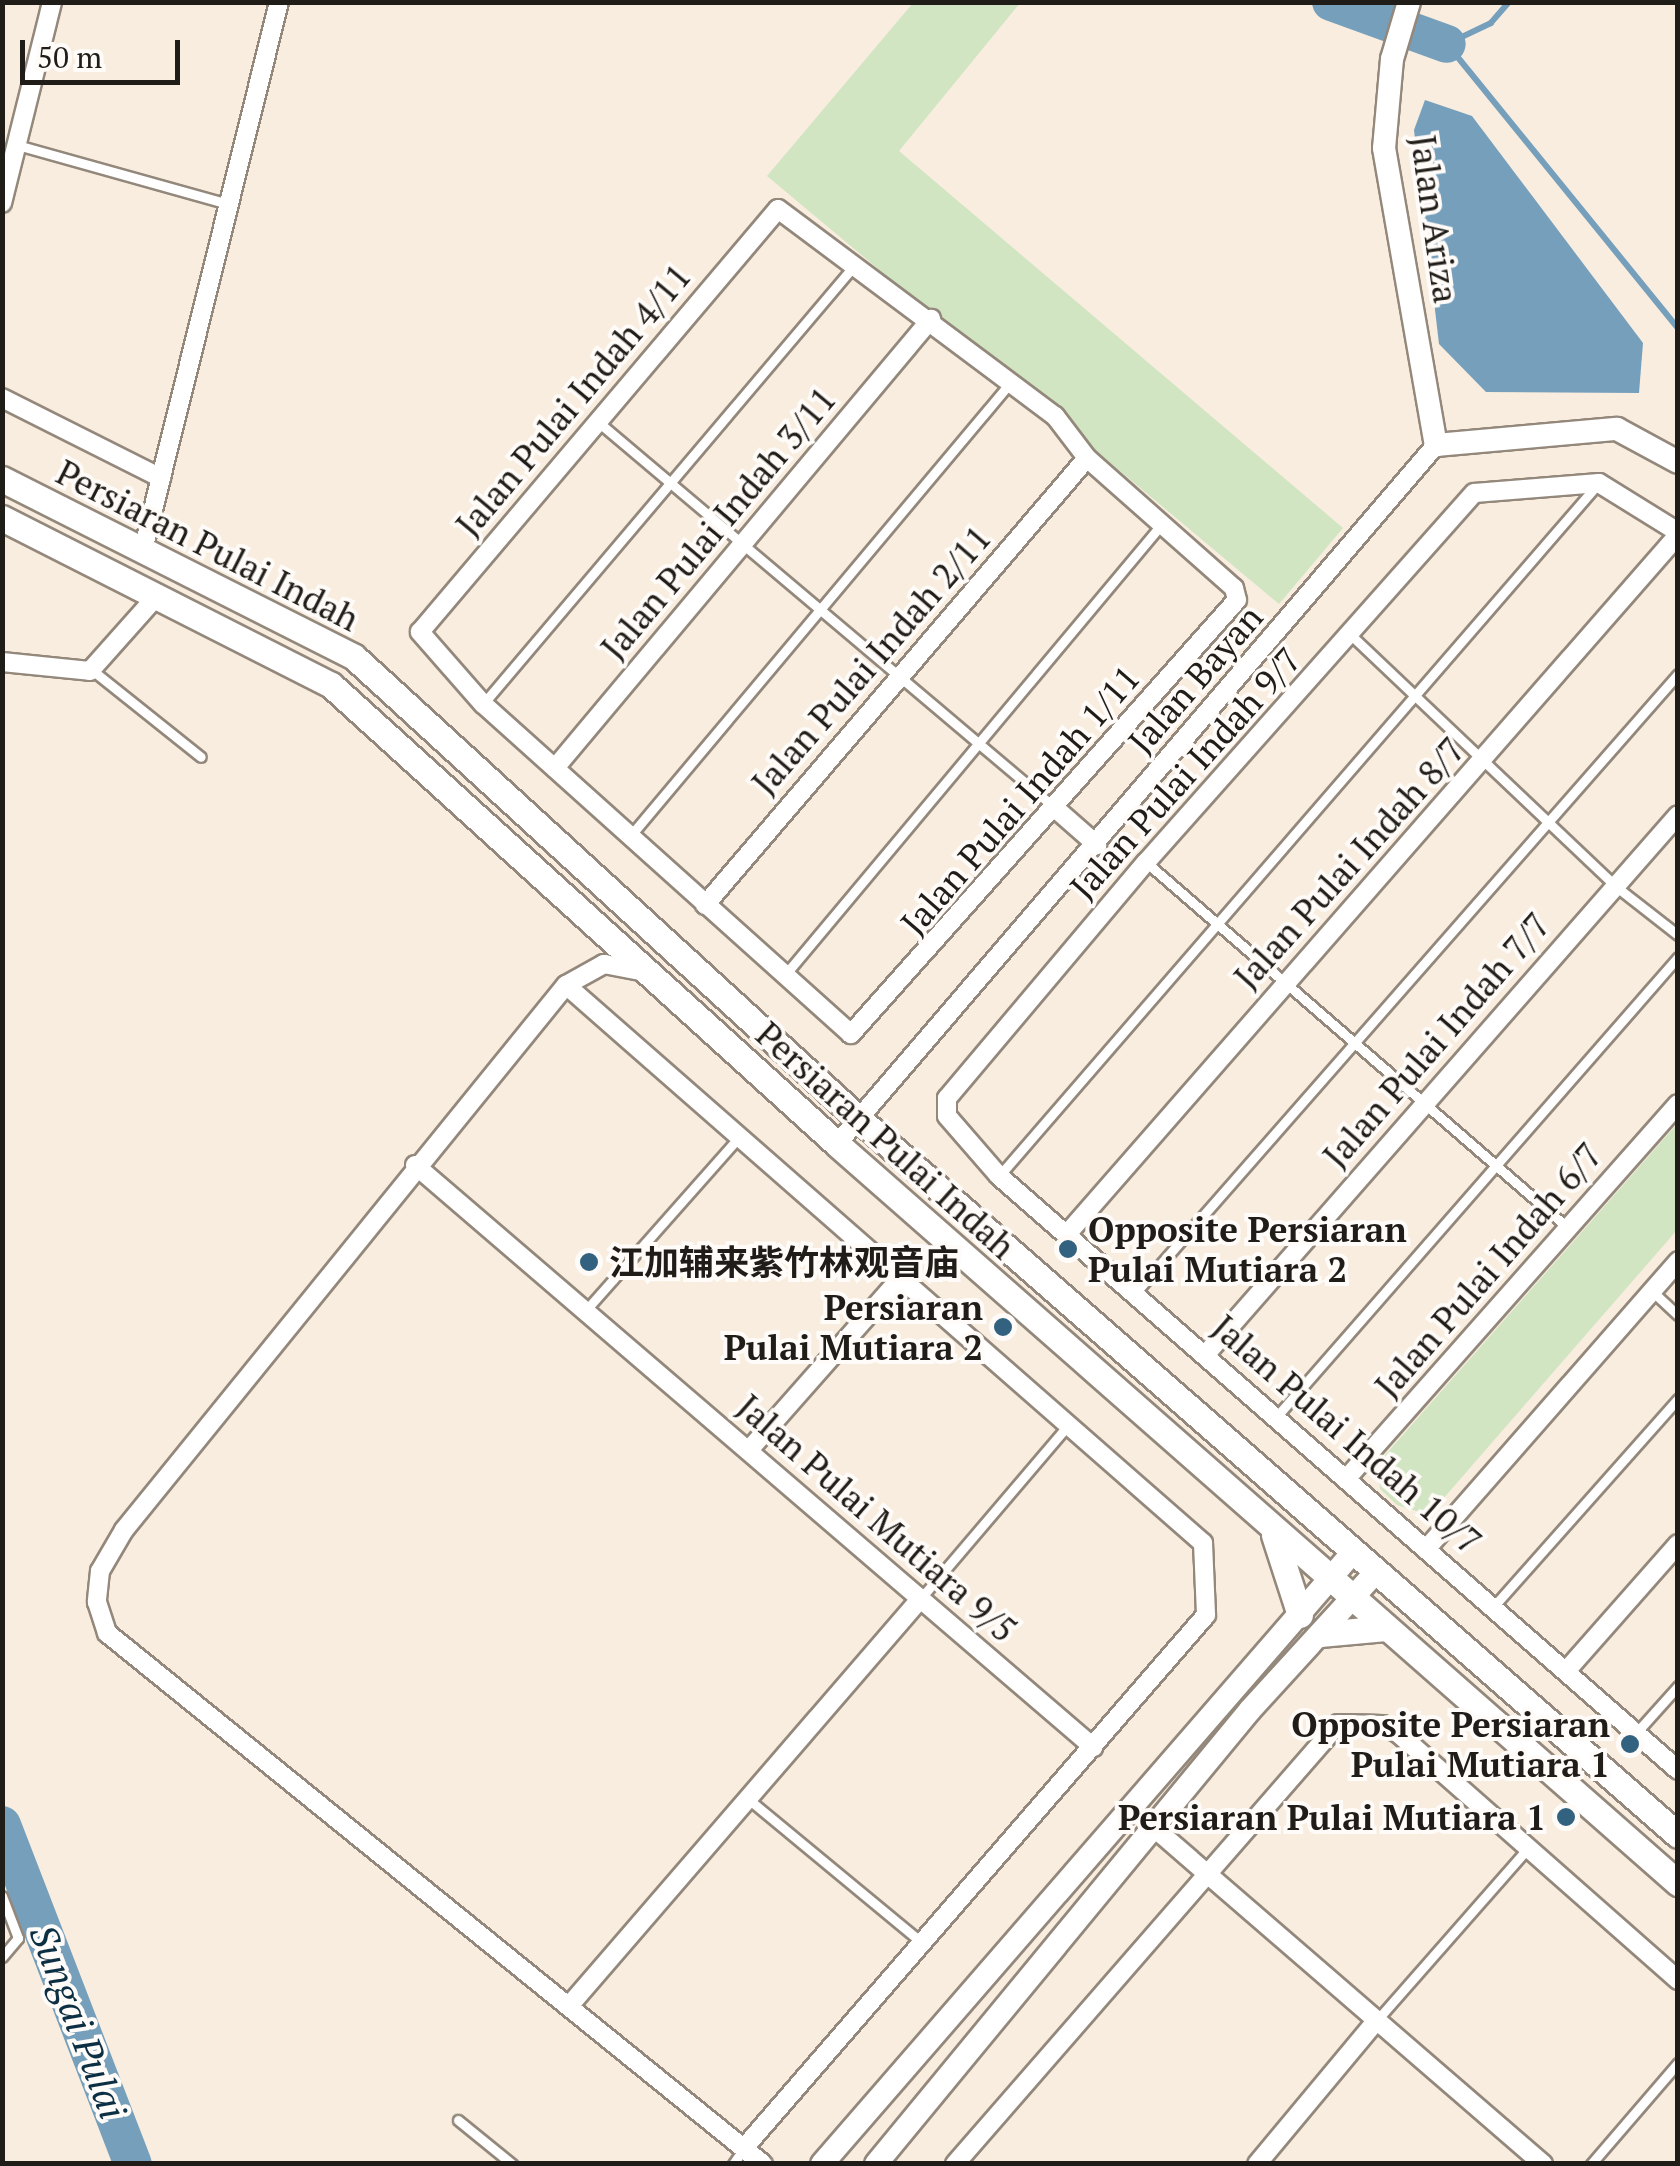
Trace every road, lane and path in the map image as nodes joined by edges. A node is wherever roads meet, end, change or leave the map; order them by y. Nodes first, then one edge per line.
1 (52, 2) edge
2 (279, 2) edge
3 (1408, 2) edge
4 (17, 145) junction
5 (2, 203) edge
6 (228, 204) junction
7 (855, 264) junction
8 (931, 318) junction
9 (1012, 381) junction
10 (2, 398) edge
11 (597, 421) junction
12 (1436, 445) junction
13 (1086, 458) junction
14 (1678, 462) edge
15 (161, 478) junction
16 (2, 479) edge
17 (1599, 483) junction
18 (670, 484) junction
19 (11, 522) edge
20 (1161, 525) junction
21 (1678, 533) edge
22 (742, 546) junction
23 (143, 550) junction
24 (156, 597) junction
25 (820, 610) junction
26 (1351, 635) junction
27 (237, 636) junction
28 (2, 662) edge
29 (92, 670) junction
30 (1678, 674) edge
31 (900, 677) junction
32 (1416, 696) junction
33 (482, 704) junction
34 (977, 742) junction
35 (201, 757) dead end
36 (1482, 762) junction
37 (556, 768) junction
38 (1056, 809) junction
39 (1678, 815) edge
40 (1547, 820) junction
41 (628, 838) junction
42 (1096, 845) junction
43 (1146, 862) junction
44 (1614, 885) junction
45 (704, 904) junction
46 (1215, 920) junction
47 (1678, 935) edge
48 (1678, 956) edge
49 (783, 977) junction
50 (654, 978) junction
51 (1284, 984) junction
52 (566, 985) junction
53 (1349, 1044) junction
54 (947, 1098) joint
55 (1678, 1104) edge
56 (1422, 1107) junction
57 (858, 1118) junction
58 (742, 1134) junction
59 (837, 1144) junction
60 (415, 1165) junction
61 (1494, 1168) junction
62 (999, 1176) junction
63 (1568, 1228) junction
64 (1068, 1234) junction
65 (1678, 1261) edge
66 (904, 1274) junction
67 (1652, 1291) junction
68 (1136, 1292) junction
69 (586, 1310) junction
70 (1678, 1315) edge
71 (1206, 1354) junction
72 (1678, 1399) edge
73 (1277, 1416) junction
74 (1070, 1423) junction
75 (749, 1450) junction
76 (1347, 1478) junction
77 (1270, 1527) junction
78 (1678, 1544) edge
79 (1428, 1547) junction
80 (1354, 1552) junction
81 (1376, 1572) junction
82 (1330, 1580) junction
83 (920, 1598) junction
84 (1352, 1598) junction
85 (1494, 1606) junction
86 (1300, 1616) junction
87 (1386, 1628) junction
88 (1320, 1634) junction
89 (1567, 1670) junction
90 (1678, 1686) edge
91 (1636, 1734) junction
92 (1093, 1747) junction
93 (1678, 1770) edge
94 (746, 1797) junction
95 (1152, 1826) junction
96 (1678, 1835) edge
97 (1528, 1848) junction
98 (1205, 1873) junction
99 (1678, 1883) edge
100 (2, 1896) edge
101 (922, 1943) junction
102 (2, 1956) edge
103 (1678, 1980) edge
104 (570, 2006) junction
105 (1377, 2020) junction
106 (1678, 2063) edge
107 (458, 2120) dead end
108 (739, 2156) edge
109 (512, 2164) edge
110 (763, 2164) edge
111 (822, 2164) edge
112 (876, 2164) edge
113 (955, 2164) edge
114 (1258, 2164) edge
115 (1543, 2164) edge
116 (1591, 2164) edge

1 - 4 street
2 - 6 street
3 - 12 street, Jalan Ariza
4 - 5 street
4 - 6 lane
6 - 15 street
7 - 8 street
7 - 11 street, Jalan Pulai Indah 4/11
7 - 18 lane
8 - 9 street
8 - 22 street, Jalan Pulai Indah 3/11
9 - 13 street
9 - 25 lane
10 - 15 street
11 - 18 lane
11 - 33 street, Jalan Pulai Indah 4/11
12 - 14 street
12 - 42 street, Jalan Bayan
13 - 20 street
13 - 31 street, Jalan Pulai Indah 2/11
15 - 23 street
16 - 23 main road, Persiaran Pulai Indah
17 - 21 street
17 - 26 street, Jalan Pulai Indah 9/7
17 - 32 lane
18 - 22 lane
18 - 33 lane
19 - 23 main road
19 - 24 main road, Persiaran Pulai Indah
20 - 34 lane
20 - 38 street, Jalan Pulai Indah 1/11
21 - 36 street, Jalan Pulai Indah 8/7
22 - 25 lane
22 - 37 street, Jalan Pulai Indah 3/11
23 - 27 main road
23 - 57 main road, Persiaran Pulai Indah
24 - 27 main road, Persiaran Pulai Indah
24 - 29 street
25 - 31 lane
25 - 41 lane
26 - 32 lane
26 - 43 street, Jalan Pulai Indah 9/7
27 - 50 main road, Persiaran Pulai Indah
28 - 29 street
29 - 35 lane
30 - 40 lane
31 - 34 lane
31 - 45 street, Jalan Pulai Indah 2/11
32 - 36 lane
32 - 46 lane
33 - 37 street
34 - 38 lane
34 - 49 lane
36 - 40 lane
36 - 51 street, Jalan Pulai Indah 8/7
37 - 41 street
38 - 42 street
38 - 49 street, Jalan Pulai Indah 1/11
39 - 44 street, Jalan Pulai Indah 7/7
40 - 44 lane
40 - 53 lane
41 - 45 street
42 - 57 street, Jalan Bayan
43 - 46 lane
43 - 54 street, Jalan Pulai Indah 9/7
44 - 47 lane
44 - 56 street, Jalan Pulai Indah 7/7
45 - 49 street
46 - 51 lane
46 - 62 lane
48 - 61 lane
50 - 52 street
50 - 59 main road, Persiaran Pulai Indah
51 - 53 lane
51 - 64 street, Jalan Pulai Indah 8/7
52 - 58 street
52 - 60 street
53 - 56 lane
53 - 68 lane
54 - 62 street, Jalan Pulai Indah 10/7
55 - 63 street, Jalan Pulai Indah 6/7
56 - 61 lane
56 - 71 street, Jalan Pulai Indah 7/7
57 - 59 street, Jalan Bayan
57 - 80 main road, Persiaran Pulai Indah
58 - 66 street
58 - 69 lane
59 - 77 main road, Persiaran Pulai Indah
60 - 69 street, Jalan Pulai Mutiara 9/5
60 - 104 street
61 - 63 lane
61 - 73 lane
62 - 64 street, Jalan Pulai Indah 10/7
63 - 76 street, Jalan Pulai Indah 6/7
64 - 68 street, Jalan Pulai Indah 10/7
65 - 67 street
66 - 74 street
66 - 75 street
67 - 70 lane
67 - 79 street
68 - 71 street, Jalan Pulai Indah 10/7
69 - 75 street, Jalan Pulai Mutiara 9/5
71 - 73 street, Jalan Pulai Indah 10/7
72 - 85 lane
73 - 76 street, Jalan Pulai Indah 10/7
74 - 83 lane
74 - 92 street
75 - 83 street, Jalan Pulai Mutiara 9/5
76 - 79 street, Jalan Pulai Indah 10/7
77 - 82 main road, Persiaran Pulai Indah
77 - 86 main road
78 - 89 street
79 - 85 street, Jalan Pulai Indah 10/7
80 - 81 main road, Persiaran Pulai Indah
80 - 82 street
81 - 84 street
81 - 96 main road, Persiaran Pulai Indah
82 - 84 main road, Persiaran Pulai Indah
82 - 86 street
83 - 92 street, Jalan Pulai Mutiara 9/5
83 - 94 street
84 - 87 main road, Persiaran Pulai Indah
84 - 88 street
85 - 89 street, Jalan Pulai Indah 10/7
86 - 111 street
87 - 88 main road
87 - 99 main road, Persiaran Pulai Indah
88 - 95 street
89 - 91 street, Jalan Pulai Indah 10/7
90 - 91 lane
91 - 93 street, Jalan Pulai Indah 10/7
92 - 101 street
94 - 101 lane
94 - 104 street
95 - 98 street
95 - 112 street
97 - 98 street
97 - 103 street
97 - 105 lane
98 - 105 street
98 - 113 street
100 - 102 lane
101 - 108 street
104 - 108 street
105 - 114 street
105 - 115 street
106 - 116 lane
107 - 109 lane
108 - 110 street

